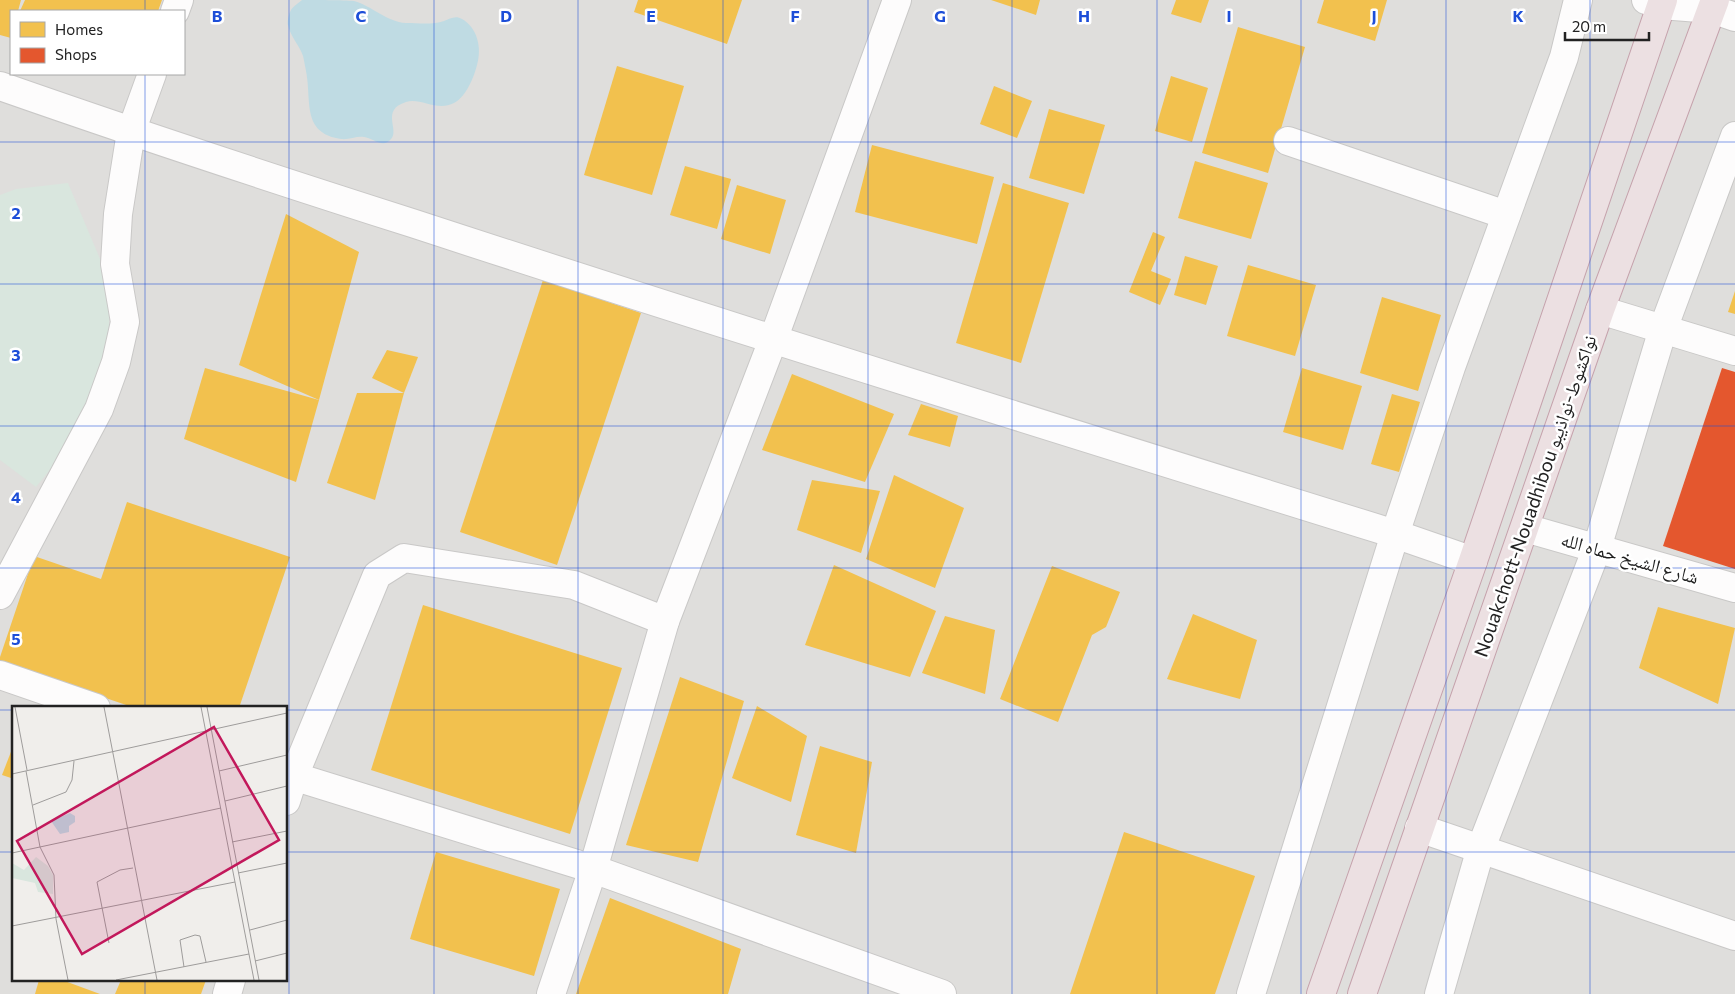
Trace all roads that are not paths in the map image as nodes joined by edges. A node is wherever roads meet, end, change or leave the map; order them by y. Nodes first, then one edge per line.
1 (896, 0) edge
2 (1578, 0) edge
3 (1657, 2) edge
4 (1721, 9) edge
5 (152, 75) edge
6 (0, 86) edge
7 (131, 132) junction
8 (1735, 136) edge
9 (1288, 141) dead end
10 (1506, 215) junction
11 (1600, 310) junction
12 (1663, 329) junction
13 (774, 340) junction
14 (1735, 351) edge
15 (1525, 528) junction
16 (1395, 534) junction
17 (1597, 548) junction
18 (1473, 561) junction
19 (1735, 588) edge
20 (0, 595) edge
21 (665, 621) junction
22 (0, 675) edge
23 (90, 706) edge
24 (289, 783) edge
25 (1420, 828) junction
26 (1481, 848) junction
27 (593, 869) junction
28 (1735, 936) edge
29 (551, 994) edge
30 (942, 994) edge
31 (1251, 994) edge
32 (1321, 994) edge
33 (1362, 994) edge
34 (1440, 994) edge

1 - 13 street
2 - 10 street
3 - 4 street
3 - 18 highway, Nouakchott-Nouadhibou نواكشوط-نواذيبو
4 - 11 highway, Nouakchott-Nouadhibou نواكشوط-نواذيبو
5 - 7 street
6 - 7 street
7 - 13 street
7 - 20 street
8 - 12 street
9 - 10 street
10 - 16 street
11 - 12 street
11 - 15 highway, Nouakchott-Nouadhibou نواكشوط-نواذيبو
12 - 14 street
12 - 17 street
13 - 16 street
13 - 21 street
15 - 17 street, شارع الشيخ حماه الله
15 - 25 highway, Nouakchott-Nouadhibou نواكشوط-نواذيبو
16 - 18 street
16 - 31 street
17 - 19 street, شارع الشيخ حماه الله
17 - 26 street
18 - 32 highway, Nouakchott-Nouadhibou نواكشوط-نواذيبو
21 - 24 street
21 - 27 street
22 - 23 street
24 - 27 street
25 - 26 street
25 - 33 highway, Nouakchott-Nouadhibou نواكشوط-نواذيبو
26 - 28 street
26 - 34 street
27 - 29 street
27 - 30 street

